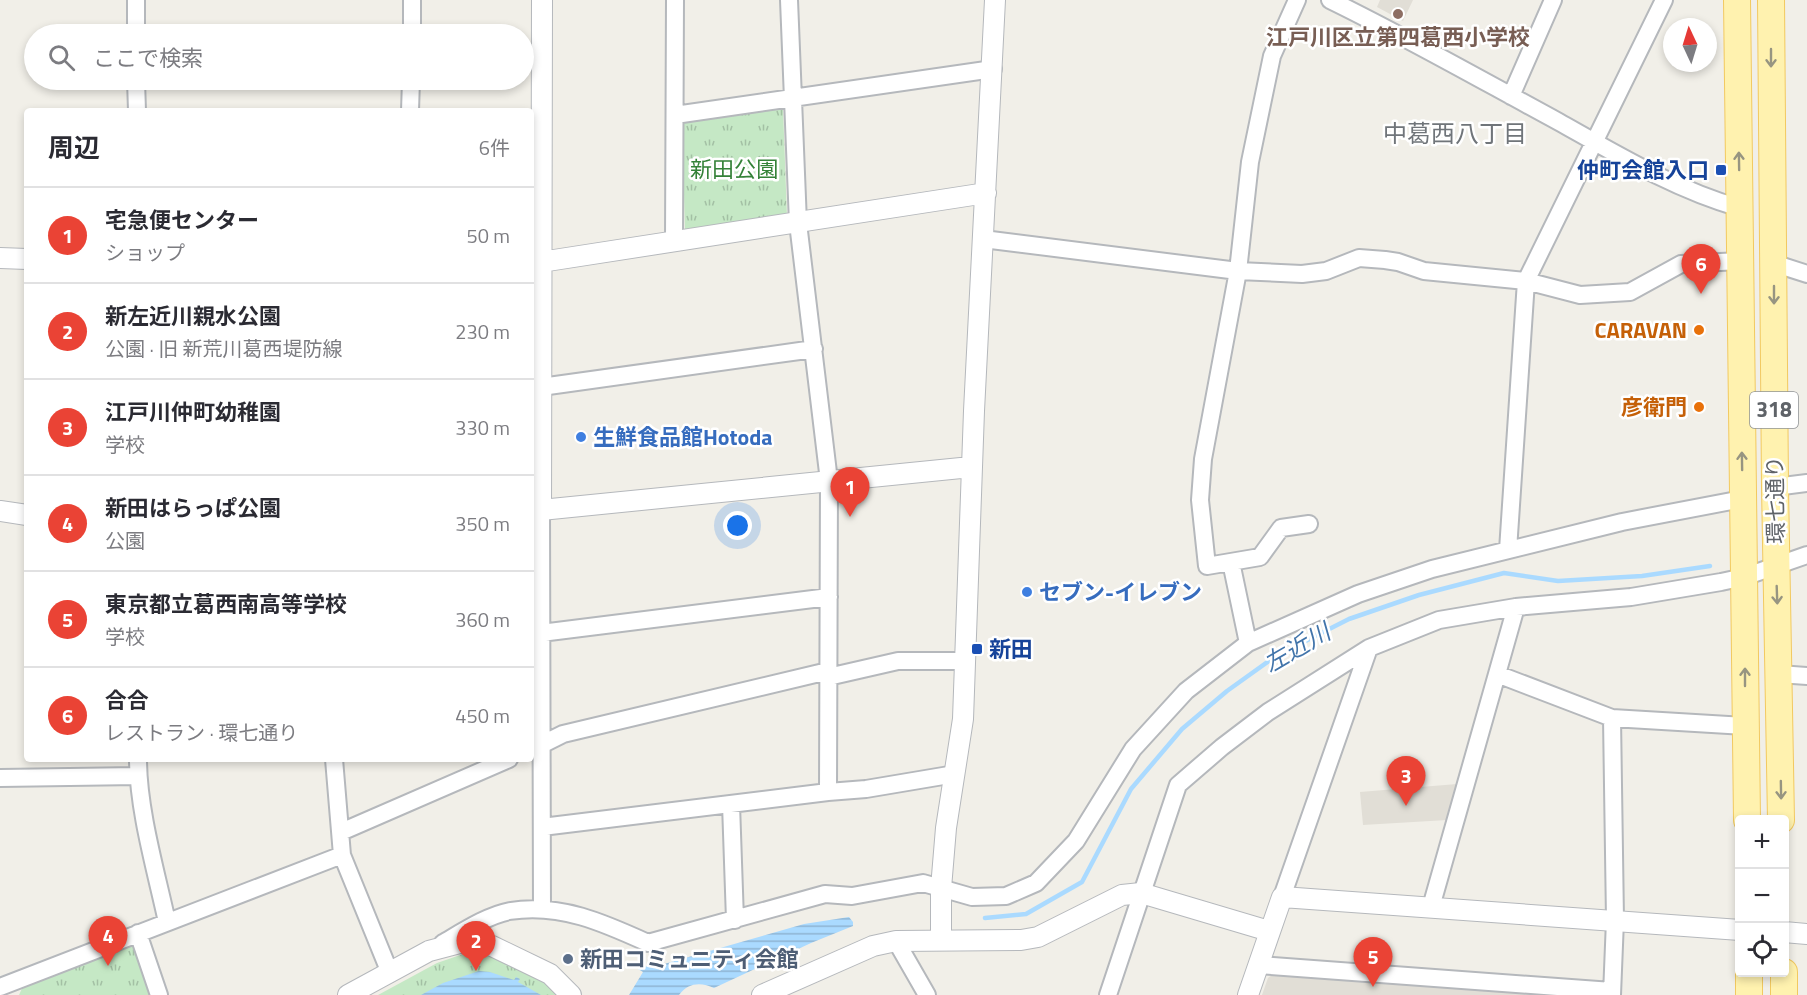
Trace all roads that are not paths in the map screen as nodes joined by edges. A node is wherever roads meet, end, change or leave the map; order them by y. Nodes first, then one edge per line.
1 (136, 0) edge
2 (412, 0) edge
3 (542, 0) edge
4 (675, 0) edge
5 (789, 0) edge
6 (995, 0) edge
7 (1297, 0) edge
8 (1330, 0) edge
9 (1553, 0) edge
10 (1664, 0) edge
11 (1737, 0) edge
12 (1771, 0) edge
13 (136, 24) edge
14 (412, 24) edge
15 (993, 69) junction
16 (136, 90) edge
17 (411, 90) edge
18 (1511, 96) junction
19 (792, 98) junction
20 (137, 108) edge
21 (410, 108) edge
22 (675, 115) junction
23 (1594, 142) junction
24 (986, 193) junction
25 (1740, 208) junction
26 (798, 222) junction
27 (983, 239) junction
28 (674, 240) junction
29 (0, 258) edge
30 (24, 259) edge
31 (536, 261) edge
32 (1740, 261) junction
33 (1773, 263) junction
34 (1238, 271) junction
35 (1807, 274) edge
36 (1526, 281) junction
37 (814, 349) junction
38 (542, 387) junction
39 (971, 467) junction
40 (829, 481) junction
41 (1807, 483) edge
42 (1775, 487) junction
43 (1742, 499) junction
44 (0, 511) edge
45 (536, 511) edge
46 (24, 515) edge
47 (1309, 524) dead end
48 (1508, 550) junction
49 (1807, 555) edge
50 (1231, 562) junction
51 (1776, 567) junction
52 (1744, 577) junction
53 (829, 597) junction
54 (1516, 607) junction
55 (541, 633) junction
56 (1248, 643) junction
57 (1369, 648) junction
58 (965, 661) junction
59 (536, 662) edge
60 (828, 674) junction
61 (1497, 674) junction
62 (1779, 674) junction
63 (1807, 676) edge
64 (1612, 718) junction
65 (1745, 726) junction
66 (536, 747) edge
67 (334, 762) edge
68 (502, 762) edge
69 (138, 767) edge
70 (955, 774) junction
71 (0, 778) edge
72 (828, 792) junction
73 (731, 804) junction
74 (1747, 815) edge
75 (1781, 815) edge
76 (542, 827) junction
77 (341, 832) junction
78 (342, 855) junction
79 (941, 888) junction
80 (1141, 893) junction
81 (1282, 897) junction
82 (1431, 907) junction
83 (542, 909) junction
84 (735, 920) junction
85 (1615, 920) junction
86 (167, 922) junction
87 (1735, 930) edge
88 (1269, 931) junction
89 (1789, 932) edge
90 (138, 933) junction
91 (1807, 934) edge
92 (941, 940) junction
93 (896, 941) junction
94 (429, 951) junction
95 (1258, 965) junction
96 (390, 973) junction
97 (1749, 977) edge
98 (1784, 977) edge
99 (0, 987) edge
100 (782, 991) edge
101 (1612, 993) edge
102 (159, 995) edge
103 (348, 995) edge
104 (571, 995) edge
105 (762, 995) edge
106 (927, 995) edge
107 (1108, 995) edge
108 (1248, 995) edge
109 (1749, 995) edge
110 (1784, 995) edge

1 - 13 street
2 - 14 street
3 - 31 street
4 - 22 street
5 - 19 street
6 - 15 street
7 - 34 street
8 - 18 street
9 - 18 street
10 - 23 street
25 -> 11 main road, 環七通り / 318
12 -> 33 main road, 環七通り / 318
15 - 19 street
15 - 24 street
16 - 20 street
17 - 21 street
18 - 23 street
19 - 22 street
19 - 26 street
22 - 28 street
23 - 25 street
23 - 36 street
24 - 26 street
24 - 27 street
25 - 32 main road, 環七通り / 318
26 - 28 street
26 - 37 street
27 - 34 street
27 - 39 street
28 - 31 street
29 - 30 street
31 - 38 street
32 - 36 street
43 -> 32 main road, 環七通り / 318
33 - 35 street
33 -> 42 main road, 環七通り / 318
34 - 36 street
34 - 50 street
36 - 48 street
37 - 38 street
37 - 40 street
38 - 45 street
39 - 40 street
39 - 58 street
40 - 45 street
40 - 53 street
41 - 42 street
42 - 51 main road, 環七通り / 318
43 - 48 street
43 - 52 main road, 環七通り / 318
44 - 46 street
45 - 55 street
47 - 50 street
48 - 56 street
49 - 51 street
50 - 56 street
51 - 52 street
51 -> 62 main road, 環七通り / 318
52 - 54 street
65 -> 52 main road, 環七通り / 318
53 - 55 street
53 - 60 street
54 - 57 street
54 - 61 street
55 - 59 street
56 - 79 street
57 - 80 street
57 - 81 street
58 - 60 street
58 - 70 street
59 - 66 street
60 - 66 street
60 - 72 street
61 - 64 street
61 - 82 street
62 - 63 street
62 -> 75 main road, 環七通り / 318
64 - 65 street
64 - 85 street
65 - 74 main road, 環七通り / 318
66 - 76 street
67 - 77 street
68 - 77 street
69 - 71 street
69 - 86 street
70 - 72 street
70 - 79 street
72 - 73 street
73 - 76 street
73 - 84 street
76 - 83 street
77 - 78 street
78 - 86 street
78 - 96 street
79 - 84 street
79 - 92 street
80 - 88 street
80 - 92 street
80 - 107 street
81 - 82 street
81 - 88 street
82 - 85 street
83 - 84 street
83 - 94 street
85 - 87 street
85 - 101 street
86 - 90 street
88 - 95 street
89 - 91 street
90 - 99 street
90 - 102 street
92 - 93 street
93 - 100 street
93 - 106 street
94 - 96 street
94 - 104 street
95 - 101 street
95 - 108 street
96 - 103 street
97 - 109 main road
98 - 110 main road
100 - 105 street

